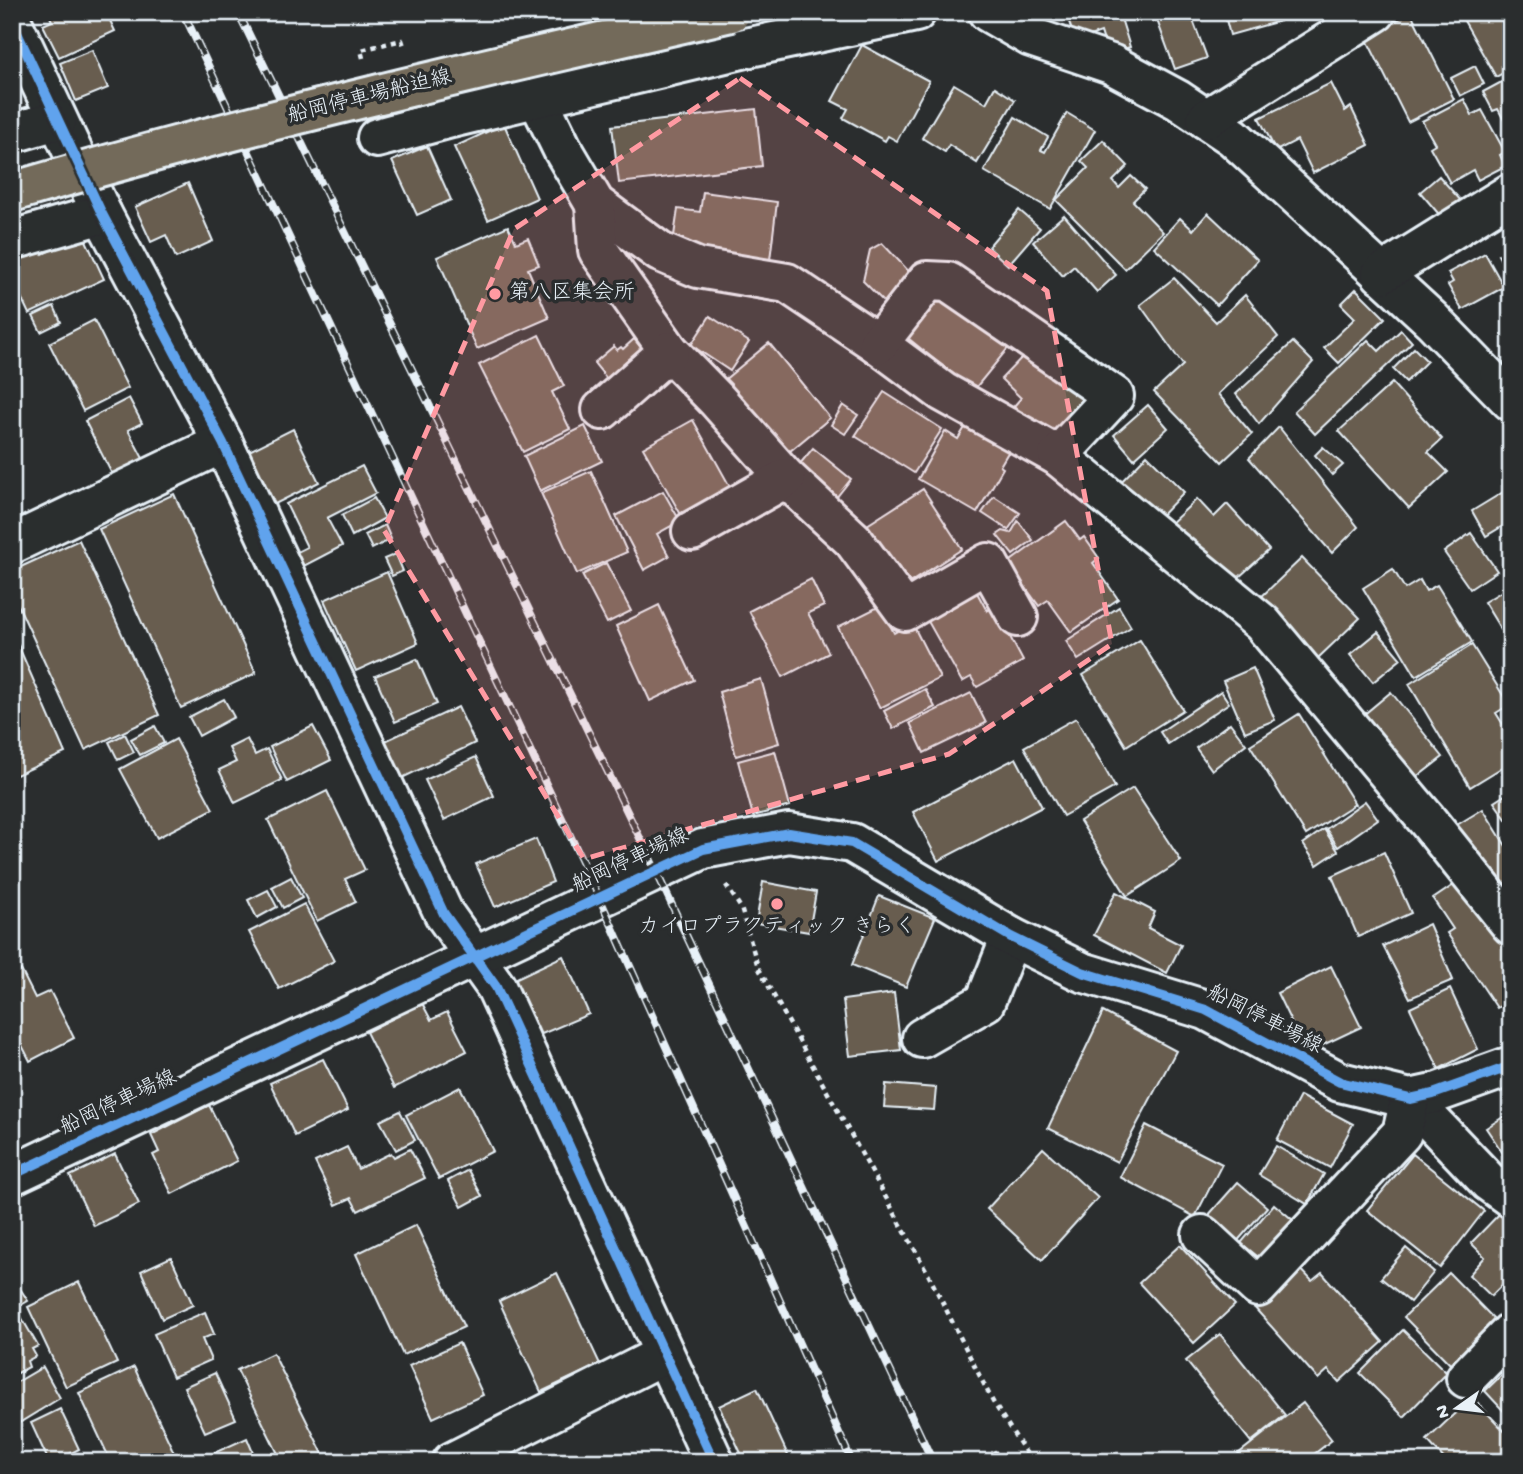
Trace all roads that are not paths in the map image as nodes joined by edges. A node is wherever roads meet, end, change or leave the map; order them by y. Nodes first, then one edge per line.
1 (731, 12) edge
2 (916, 12) edge
3 (988, 12) edge
4 (1376, 12) edge
5 (12, 22) edge
6 (538, 99) junction
7 (1206, 119) junction
8 (57, 120) junction
9 (12, 133) edge
10 (377, 138) dead end
11 (12, 192) edge
12 (1511, 193) edge
13 (595, 204) junction
14 (102, 214) junction
15 (12, 240) edge
16 (1381, 274) junction
17 (878, 344) junction
18 (669, 351) junction
19 (1511, 401) edge
20 (602, 410) dead end
21 (223, 443) junction
22 (1058, 456) junction
23 (786, 478) junction
24 (692, 531) dead end
25 (12, 544) edge
26 (1018, 617) dead end
27 (1511, 925) edge
28 (1011, 937) junction
29 (473, 957) junction
30 (922, 1038) dead end
31 (1511, 1066) edge
32 (1410, 1100) junction
33 (12, 1175) edge
34 (1511, 1198) edge
35 (1202, 1235) dead end
36 (1511, 1332) edge
37 (663, 1355) junction
38 (1466, 1378) dead end
39 (452, 1462) edge
40 (714, 1462) edge

1 - 11 main road, 船岡停車場船迫線, bridge
2 - 6 street
3 - 7 street
4 - 7 street
5 - 8 street
6 - 10 street
6 - 13 street
7 - 16 street
8 - 9 street
8 - 14 street
12 - 16 street
13 - 17 street
13 - 18 street
14 - 15 street
14 - 21 street
16 - 19 street
17 - 22 street
17 - 22 street
18 - 20 street
18 - 23 street
21 - 25 street
21 - 29 street
22 - 27 street
23 - 24 street
23 - 26 street
28 - 29 street, 船岡停車場線
28 - 30 street
28 - 32 street, 船岡停車場線
29 - 33 street, 船岡停車場線
29 - 37 street
31 - 32 street
32 - 34 street
32 - 35 street
36 - 38 street
37 - 39 street
37 - 40 street

